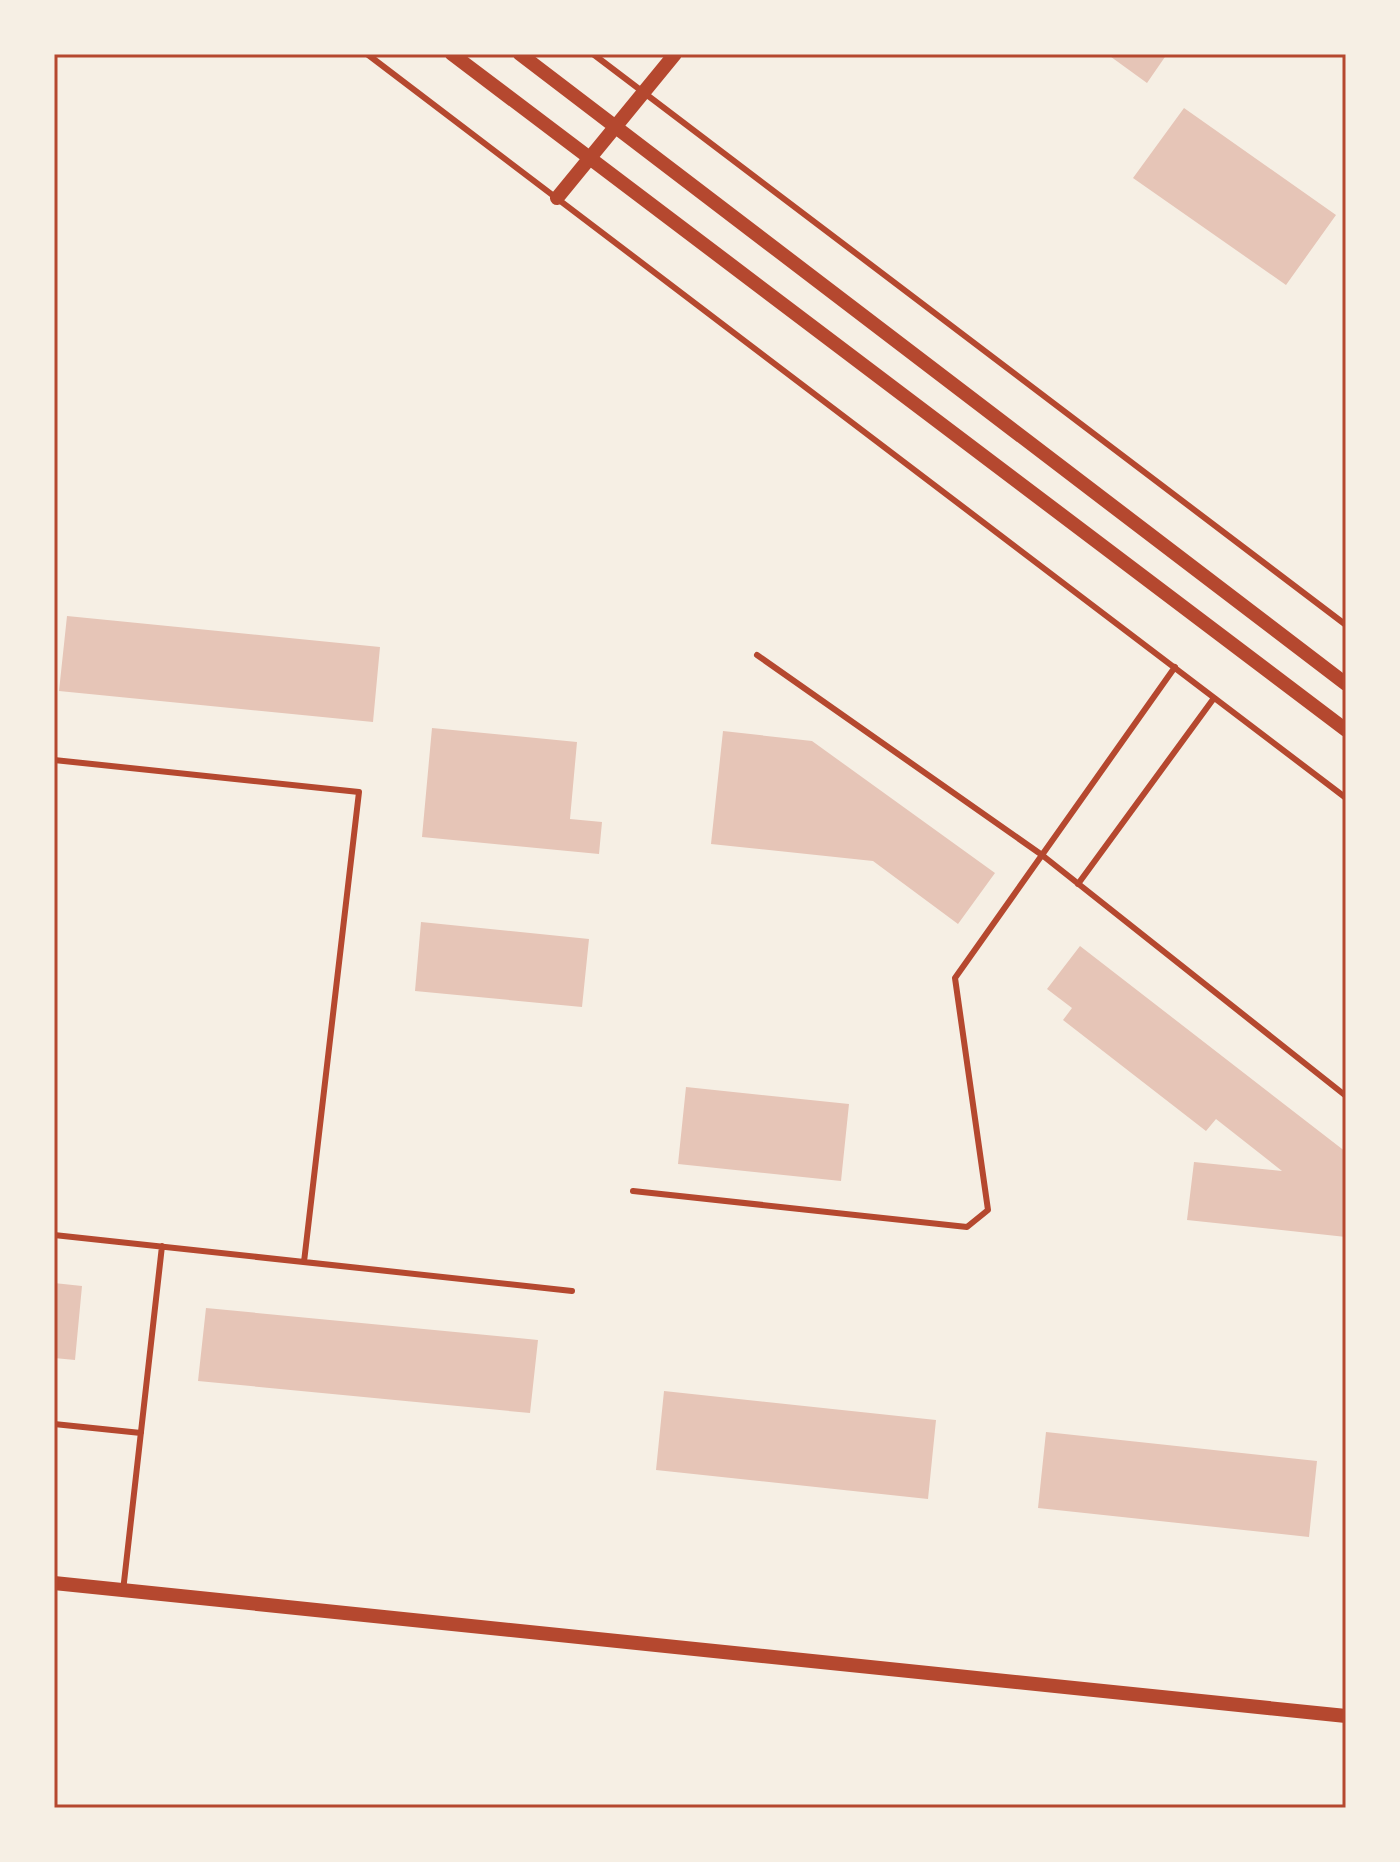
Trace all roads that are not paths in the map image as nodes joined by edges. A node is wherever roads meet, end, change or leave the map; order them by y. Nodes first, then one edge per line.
1 (367, 54) edge
2 (452, 54) edge
3 (520, 54) edge
4 (593, 54) edge
5 (675, 54) edge
6 (643, 93) junction
7 (615, 127) junction
8 (590, 157) junction
9 (557, 198) junction
10 (1346, 625) edge
11 (757, 655) dead end
12 (1175, 667) junction
13 (1346, 684) edge
14 (1214, 698) junction
15 (1346, 730) edge
16 (54, 760) edge
17 (1346, 798) edge
18 (1042, 855) junction
19 (1078, 884) junction
20 (1346, 1096) edge
21 (633, 1191) dead end
22 (54, 1235) edge
23 (162, 1246) junction
24 (304, 1262) junction
25 (572, 1291) dead end
26 (54, 1424) edge
27 (141, 1433) junction
28 (54, 1583) edge
29 (123, 1591) junction
30 (1346, 1716) edge

1 - 9 lane
2 - 8 street
3 - 7 street
4 - 6 lane
5 - 6 street
6 - 7 street
6 - 10 lane
7 - 8 street
7 - 13 street
8 - 9 street
8 - 15 street
9 - 12 lane
11 - 18 lane
12 - 14 lane
12 - 18 lane
14 - 17 lane
14 - 19 lane
16 - 24 lane
18 - 19 lane
18 - 21 lane
19 - 20 lane
22 - 23 lane
23 - 24 lane
23 - 27 lane
24 - 25 lane
26 - 27 lane
27 - 29 lane
28 - 29 street
29 - 30 street

